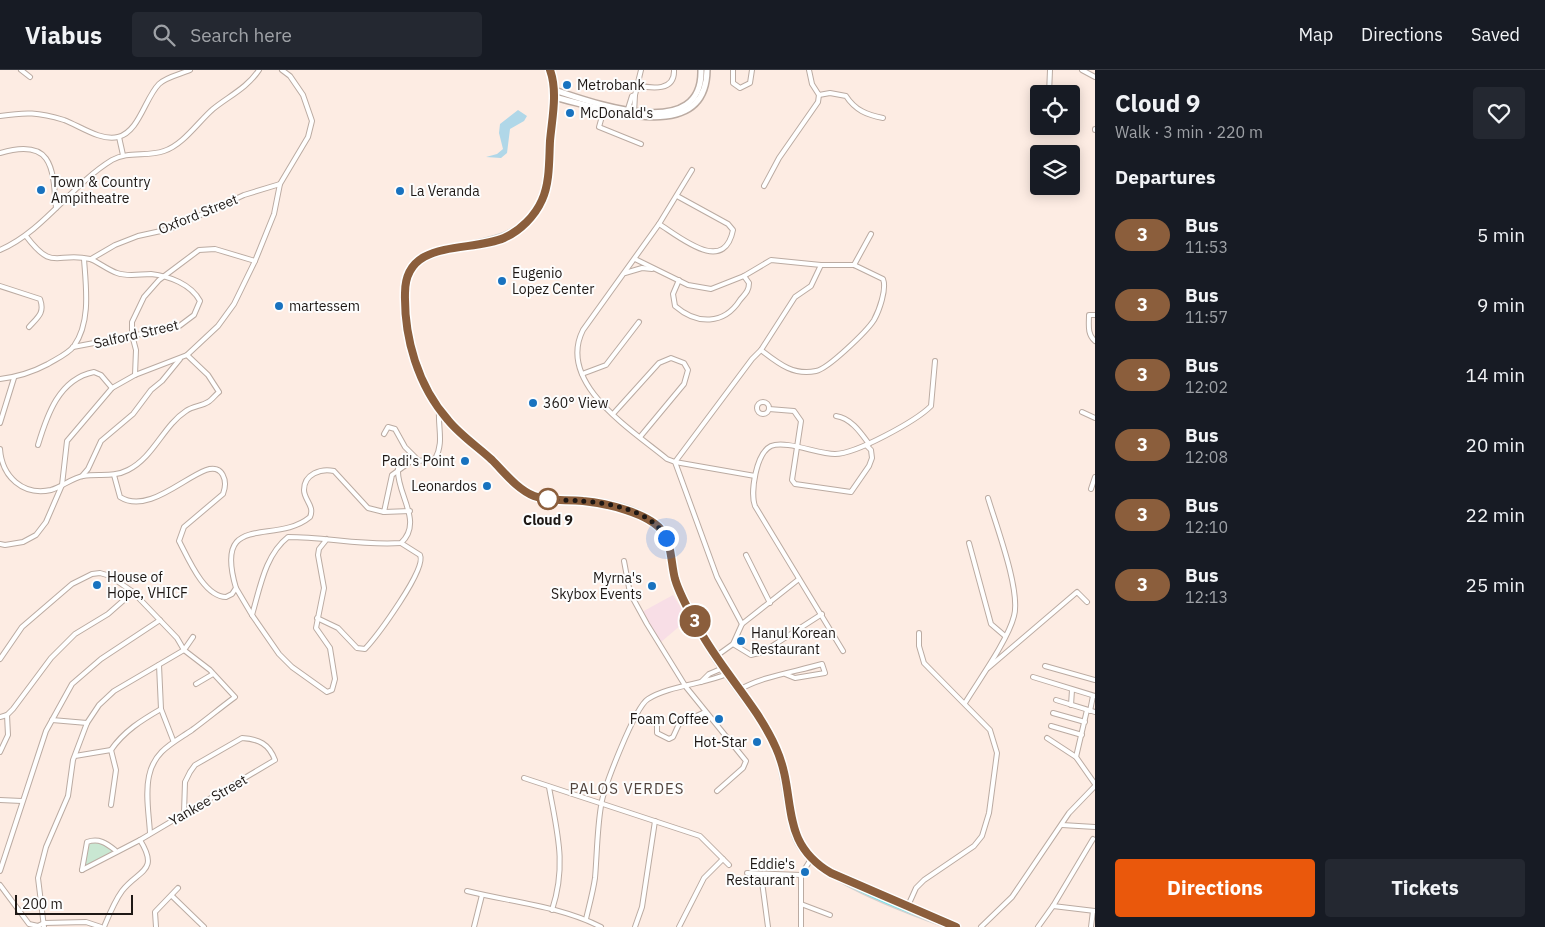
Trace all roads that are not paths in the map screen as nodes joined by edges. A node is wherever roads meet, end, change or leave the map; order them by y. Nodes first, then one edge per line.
1 (21, 70) edge
2 (190, 70) edge
3 (259, 70) edge
4 (282, 70) edge
5 (550, 70) edge
6 (641, 70) edge
7 (674, 70) edge
8 (701, 70) edge
9 (707, 70) edge
10 (733, 70) edge
11 (752, 70) edge
12 (808, 70) edge
13 (1050, 70) edge
14 (1082, 70) edge
15 (30, 77) dead end
16 (1095, 77) edge
17 (638, 85) junction
18 (1049, 85) edge
19 (554, 93) junction
20 (635, 95) junction
21 (819, 95) junction
22 (587, 102) junction
23 (604, 109) junction
24 (627, 112) junction
25 (634, 113) junction
26 (0, 116) edge
27 (883, 118) dead end
28 (119, 137) junction
29 (641, 144) dead end
30 (0, 153) edge
31 (123, 155) junction
32 (692, 170) dead end
33 (280, 184) junction
34 (764, 186) dead end
35 (676, 196) junction
36 (56, 208) junction
37 (659, 224) junction
38 (871, 234) dead end
39 (26, 236) junction
40 (0, 250) edge
41 (84, 259) junction
42 (91, 259) junction
43 (635, 259) junction
44 (255, 261) junction
45 (821, 265) junction
46 (854, 265) junction
47 (654, 269) junction
48 (625, 273) junction
49 (163, 276) junction
50 (744, 276) junction
51 (679, 280) junction
52 (0, 286) edge
53 (1095, 315) edge
54 (639, 322) dead end
55 (29, 326) dead end
56 (132, 336) junction
57 (1095, 341) edge
58 (73, 347) junction
59 (761, 350) junction
60 (187, 355) junction
61 (182, 357) junction
62 (935, 361) dead end
63 (582, 374) junction
64 (135, 375) junction
65 (0, 378) edge
66 (14, 378) junction
67 (112, 388) junction
68 (440, 409) junction
69 (769, 409) dead end
70 (1082, 412) dead end
71 (613, 414) junction
72 (836, 416) dead end
73 (1095, 418) edge
74 (0, 424) edge
75 (384, 434) dead end
76 (640, 437) junction
77 (38, 445) dead end
78 (868, 445) junction
79 (798, 448) junction
80 (0, 449) edge
81 (420, 461) junction
82 (675, 462) junction
83 (398, 470) junction
84 (114, 475) junction
85 (82, 476) junction
86 (756, 476) junction
87 (1095, 477) edge
88 (62, 485) junction
89 (1091, 489) dead end
90 (988, 498) dead end
91 (410, 511) junction
92 (384, 512) junction
93 (327, 539) junction
94 (401, 543) junction
95 (970, 543) dead end
96 (0, 544) edge
97 (746, 555) dead end
98 (624, 561) dead end
99 (799, 579) junction
100 (236, 588) junction
101 (133, 592) junction
102 (1087, 602) dead end
103 (770, 603) junction
104 (822, 614) junction
105 (252, 615) junction
106 (317, 618) junction
107 (160, 620) junction
108 (742, 624) junction
109 (919, 633) dead end
110 (1005, 636) junction
111 (193, 637) dead end
112 (733, 644) junction
113 (184, 650) junction
114 (843, 651) dead end
115 (716, 657) junction
116 (0, 659) edge
117 (160, 665) junction
118 (1045, 666) dead end
119 (723, 668) junction
120 (984, 671) junction
121 (213, 674) junction
122 (727, 674) junction
123 (785, 674) junction
124 (1032, 677) dead end
125 (1095, 680) edge
126 (701, 682) junction
127 (196, 684) dead end
128 (686, 687) junction
129 (739, 690) junction
130 (1072, 690) junction
131 (1094, 696) edge
132 (1056, 700) dead end
133 (965, 703) junction
134 (1071, 705) junction
135 (161, 709) junction
136 (1090, 711) edge
137 (705, 712) junction
138 (1053, 713) dead end
139 (8, 715) junction
140 (0, 717) edge
141 (51, 720) junction
142 (87, 722) junction
143 (1085, 722) junction
144 (657, 724) dead end
145 (1051, 726) dead end
146 (1082, 735) junction
147 (1047, 738) dead end
148 (173, 740) junction
149 (111, 750) junction
150 (0, 752) edge
151 (75, 756) junction
152 (1076, 757) junction
153 (524, 778) dead end
154 (1095, 785) edge
155 (549, 787) junction
156 (717, 791) dead end
157 (0, 800) edge
158 (22, 800) junction
159 (601, 804) junction
160 (111, 805) dead end
161 (184, 813) junction
162 (655, 821) junction
163 (1062, 825) junction
164 (1095, 827) edge
165 (150, 833) junction
166 (1093, 839) dead end
167 (140, 840) junction
168 (116, 850) junction
169 (724, 859) junction
170 (811, 859) junction
171 (729, 865) dead end
172 (0, 870) edge
173 (747, 873) dead end
174 (761, 874) junction
175 (801, 875) junction
176 (0, 885) edge
177 (178, 888) dead end
178 (467, 891) dead end
179 (482, 895) junction
180 (172, 896) junction
181 (801, 904) junction
182 (1053, 906) junction
183 (906, 908) junction
184 (552, 910) junction
185 (1094, 911) edge
186 (830, 915) dead end
187 (586, 919) junction
188 (44, 925) edge
189 (102, 927) edge
190 (156, 927) edge
191 (204, 927) edge
192 (474, 927) edge
193 (601, 927) edge
194 (635, 927) edge
195 (679, 927) edge
196 (768, 927) edge
197 (801, 927) edge
198 (956, 927) edge
199 (981, 927) edge
200 (1038, 927) edge
201 (1090, 927) edge

1 - 15 street
2 - 28 street
3 - 31 street
4 - 33 street
5 - 19 main road
6 - 17 street
7 - 17 street
8 - 25 street
9 - 25 street
10 - 11 street
12 - 21 street
13 - 18 street
14 - 16 street
17 - 20 street
19 - 22 street
19 - 68 main road
20 - 24 street
20 - 25 street
21 - 27 street
21 - 34 street
22 - 23 street
22 - 24 street
23 - 24 street
23 - 29 street
24 - 25 street
26 - 28 street
28 - 31 street
30 - 36 street
31 - 36 street
32 - 35 street
33 - 42 street, Oxford Street
33 - 44 street
35 - 37 street
35 - 37 street
36 - 39 street
37 - 43 street
38 - 46 street
39 - 40 street
39 - 41 street, Salford Street
41 - 42 street, Salford Street
41 - 58 street
42 - 49 street, Salford Street
43 - 47 street
43 - 48 street
44 - 49 street
44 - 60 street
45 - 46 street
45 - 50 street
45 - 59 street
46 - 59 street
47 - 48 street
47 - 51 street
48 - 63 street
49 - 56 street
49 - 56 street, Salford Street
50 - 51 street
50 - 51 street
52 - 55 street
53 - 57 street
54 - 63 street
56 - 58 street, Salford Street
56 - 64 street
58 - 66 street
59 - 82 street
60 - 61 street
60 - 84 street
61 - 64 street
61 - 85 street
62 - 78 street
63 - 71 street
64 - 67 street
65 - 66 street
66 - 74 street
67 - 77 street
67 - 88 street
68 - 81 street
68 - 115 main road
69 - 79 street
70 - 73 street
71 - 76 street
71 - 76 street
72 - 78 street
75 - 81 street
76 - 82 street
78 - 79 street
78 - 79 street
79 - 86 street
80 - 88 street
81 - 83 street
82 - 86 street
82 - 108 street
83 - 91 street
83 - 92 street
84 - 85 street
84 - 100 street
85 - 88 street
86 - 99 street
87 - 89 street
88 - 96 street
90 - 110 street
91 - 92 street
91 - 94 street
92 - 100 street
93 - 94 street
93 - 105 street
93 - 106 street
94 - 106 street
95 - 110 street
97 - 103 street
98 - 128 street
99 - 103 street
99 - 104 street
100 - 105 street
101 - 107 street
101 - 116 street
101 - 139 street
102 - 120 street
103 - 108 street
104 - 112 street
104 - 114 street
105 - 106 street
107 - 113 street
107 - 141 street
108 - 112 street
109 - 133 street
110 - 120 street
111 - 113 street
112 - 115 street
113 - 117 street
113 - 121 street
115 - 119 main road
117 - 135 street
117 - 142 street
118 - 125 street
119 - 122 main road
119 - 126 street
120 - 133 street
121 - 127 street
121 - 148 street
122 - 126 street
122 - 129 main road
123 - 123 street
123 - 129 street
124 - 130 street
126 - 128 street
128 - 137 street
128 - 159 street
129 - 170 main road
130 - 131 street
130 - 134 street
131 - 136 street
132 - 134 street
133 - 183 street
134 - 136 street
135 - 148 street
135 - 149 street
136 - 143 street
137 - 144 street
137 - 156 street
138 - 143 street
139 - 140 street
139 - 150 street
141 - 142 street
141 - 158 street
142 - 151 street
143 - 146 street
145 - 146 street
146 - 152 street
147 - 152 street
148 - 165 street
149 - 151 street
149 - 160 street
151 - 188 street
152 - 154 street
153 - 155 street
154 - 163 street
155 - 159 street
155 - 184 street
157 - 158 street
158 - 172 street
159 - 162 street
159 - 187 street
161 - 161 street, Yankee Street
161 - 165 street, Yankee Street
162 - 169 street
162 - 194 street
163 - 164 street
163 - 199 street
165 - 167 street, Yankee Street
166 - 182 street
167 - 168 street, Yankee Street
167 - 189 street
168 - 168 street, Yankee Street
169 - 171 street
169 - 195 street
170 - 175 street
170 - 183 main road
173 - 174 street
174 - 175 street
174 - 196 street
175 - 181 street
176 - 188 street
177 - 180 street
178 - 179 street
179 - 184 street
179 - 192 street
180 - 190 street
180 - 191 street
181 - 186 street
181 - 197 street
182 - 185 street
182 - 200 street
183 - 198 main road
184 - 187 street
185 - 201 street
187 - 193 street
188 - 189 street

